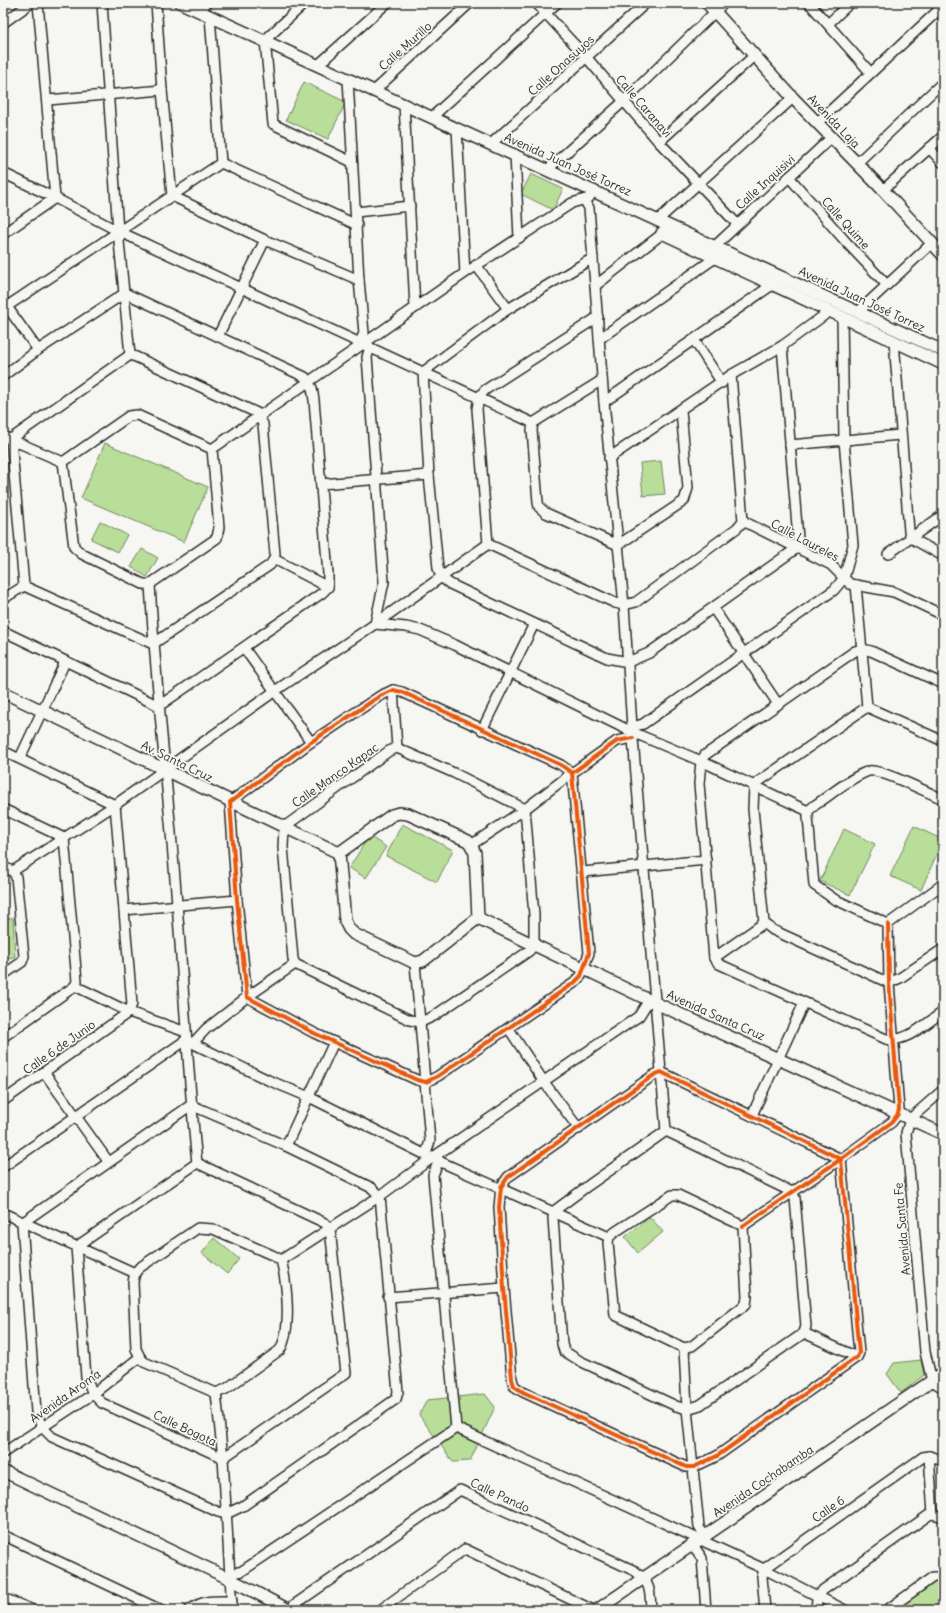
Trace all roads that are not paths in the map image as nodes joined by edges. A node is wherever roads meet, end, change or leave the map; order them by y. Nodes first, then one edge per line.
1 (31, 3) edge
2 (38, 3) edge
3 (102, 3) edge
4 (156, 3) edge
5 (181, 3) edge
6 (306, 3) edge
7 (387, 3) edge
8 (536, 3) edge
9 (557, 3) edge
10 (646, 3) edge
11 (707, 3) edge
12 (724, 3) edge
13 (809, 3) edge
14 (850, 3) edge
15 (464, 5) edge
16 (203, 7) edge
17 (942, 9) edge
18 (715, 12) junction
19 (546, 14) junction
20 (210, 16) junction
21 (3, 23) edge
22 (828, 24) junction
23 (265, 40) junction
24 (755, 55) junction
25 (587, 58) junction
26 (318, 65) junction
27 (870, 72) junction
28 (348, 79) junction
29 (943, 82) edge
30 (162, 90) junction
31 (374, 91) junction
32 (108, 94) junction
33 (793, 98) junction
34 (48, 100) junction
35 (624, 101) junction
36 (404, 104) junction
37 (432, 117) junction
38 (818, 122) junction
39 (457, 128) junction
40 (943, 136) edge
41 (832, 137) junction
42 (659, 142) junction
43 (491, 144) junction
44 (929, 148) junction
45 (515, 154) junction
46 (352, 162) junction
47 (221, 163) junction
48 (857, 163) junction
49 (943, 163) edge
50 (548, 170) junction
51 (3, 173) edge
52 (789, 177) junction
53 (698, 184) junction
54 (593, 190) junction
55 (883, 190) junction
56 (172, 196) junction
57 (55, 198) junction
58 (585, 201) junction
59 (410, 206) junction
60 (356, 212) junction
61 (658, 220) junction
62 (737, 224) junction
63 (357, 225) junction
64 (667, 230) junction
65 (118, 231) junction
66 (3, 234) edge
67 (519, 238) junction
68 (266, 240) junction
69 (932, 243) junction
70 (715, 246) junction
71 (943, 256) edge
72 (593, 258) junction
73 (715, 258) junction
74 (476, 266) junction
75 (465, 272) junction
76 (359, 280) junction
77 (772, 285) junction
78 (887, 285) junction
79 (595, 286) junction
80 (242, 288) junction
81 (125, 293) junction
82 (4, 305) edge
83 (415, 307) junction
84 (508, 309) junction
85 (830, 311) junction
86 (858, 312) junction
87 (598, 317) junction
88 (842, 317) junction
89 (218, 336) junction
90 (599, 339) junction
91 (694, 340) junction
92 (894, 341) junction
93 (365, 344) junction
94 (782, 346) junction
95 (38, 350) junction
96 (943, 350) edge
97 (130, 355) junction
98 (943, 364) edge
99 (423, 372) junction
100 (731, 375) junction
101 (3, 376) edge
102 (602, 380) junction
103 (309, 381) junction
104 (722, 382) junction
105 (479, 398) junction
106 (604, 402) junction
107 (681, 410) junction
108 (260, 417) junction
109 (533, 423) junction
110 (900, 435) junction
111 (7, 438) edge
112 (844, 440) junction
113 (790, 445) junction
114 (212, 449) junction
115 (609, 458) junction
116 (63, 462) junction
117 (429, 476) junction
118 (375, 481) junction
119 (321, 484) junction
120 (943, 515) edge
121 (743, 521) junction
122 (911, 538) junction
123 (488, 544) junction
124 (618, 546) junction
125 (797, 548) junction
126 (888, 554) dead end
127 (943, 556) edge
128 (274, 559) junction
129 (441, 577) junction
130 (844, 578) junction
131 (150, 584) junction
132 (24, 586) junction
133 (856, 586) junction
134 (328, 587) junction
135 (3, 599) edge
136 (624, 605) junction
137 (713, 608) junction
138 (943, 615) edge
139 (375, 624) junction
140 (534, 624) junction
141 (3, 631) edge
142 (153, 644) junction
143 (244, 648) junction
144 (862, 649) junction
145 (743, 654) junction
146 (65, 662) junction
147 (628, 662) junction
148 (510, 672) junction
149 (943, 684) edge
150 (393, 690) junction
151 (275, 691) junction
152 (3, 692) edge
153 (778, 704) junction
154 (159, 706) junction
155 (867, 707) junction
156 (43, 711) junction
157 (482, 730) junction
158 (632, 732) junction
159 (311, 742) junction
160 (943, 742) edge
161 (396, 748) junction
162 (3, 751) edge
163 (20, 758) junction
164 (701, 761) junction
165 (166, 769) junction
166 (572, 773) junction
167 (754, 787) junction
168 (943, 799) edge
169 (230, 802) junction
170 (115, 805) junction
171 (3, 809) edge
172 (525, 809) junction
173 (808, 812) junction
174 (284, 827) junction
175 (64, 838) junction
176 (471, 845) junction
177 (339, 853) junction
178 (706, 860) junction
179 (3, 867) edge
180 (644, 867) junction
181 (13, 871) junction
182 (583, 872) junction
183 (943, 884) edge
184 (237, 900) junction
185 (177, 905) junction
186 (124, 910) junction
187 (478, 918) junction
188 (764, 923) junction
189 (888, 924) junction
190 (534, 945) junction
191 (943, 949) edge
192 (714, 958) junction
193 (415, 963) junction
194 (295, 964) junction
195 (585, 969) junction
196 (3, 975) edge
197 (889, 983) junction
198 (75, 986) junction
199 (248, 997) junction
200 (653, 1001) junction
201 (804, 1003) junction
202 (129, 1012) junction
203 (943, 1012) edge
204 (421, 1022) junction
205 (509, 1029) junction
206 (3, 1037) edge
207 (188, 1038) junction
208 (894, 1041) junction
209 (334, 1042) junction
210 (778, 1057) junction
211 (44, 1072) junction
212 (661, 1072) junction
213 (426, 1082) junction
214 (544, 1082) junction
215 (943, 1090) edge
216 (309, 1097) junction
217 (3, 1101) edge
218 (191, 1105) junction
219 (898, 1114) junction
220 (752, 1115) junction
221 (75, 1118) junction
222 (910, 1119) junction
223 (579, 1129) junction
224 (666, 1131) junction
225 (943, 1134) edge
226 (286, 1146) junction
227 (432, 1157) junction
228 (841, 1159) junction
229 (108, 1161) junction
230 (197, 1163) junction
231 (3, 1167) edge
232 (501, 1187) junction
233 (792, 1192) junction
234 (380, 1196) junction
235 (554, 1211) junction
236 (3, 1213) edge
237 (22, 1223) junction
238 (743, 1226) junction
239 (330, 1229) junction
240 (609, 1237) junction
241 (76, 1247) junction
242 (281, 1260) junction
243 (135, 1273) junction
244 (504, 1288) junction
245 (444, 1293) junction
246 (388, 1297) junction
247 (804, 1333) junction
248 (684, 1348) junction
249 (140, 1357) junction
250 (857, 1357) junction
251 (943, 1373) edge
252 (932, 1381) junction
253 (943, 1388) edge
254 (216, 1393) junction
255 (93, 1394) junction
256 (687, 1409) junction
257 (42, 1427) junction
258 (456, 1428) junction
259 (3, 1453) edge
260 (929, 1456) junction
261 (223, 1458) junction
262 (943, 1461) edge
263 (694, 1467) junction
264 (3, 1471) edge
265 (226, 1514) junction
266 (933, 1514) junction
267 (943, 1516) edge
268 (3, 1535) edge
269 (700, 1540) junction
270 (764, 1569) junction
271 (230, 1577) junction
272 (943, 1577) edge
273 (644, 1578) junction
274 (3, 1598) edge
275 (817, 1598) junction
276 (232, 1605) edge
277 (33, 1610) edge
278 (161, 1610) edge
279 (189, 1610) edge
280 (290, 1610) edge
281 (380, 1610) edge
282 (593, 1610) edge
283 (597, 1610) edge
284 (651, 1610) edge
285 (706, 1610) edge
286 (765, 1610) edge
287 (816, 1610) edge
288 (845, 1610) edge
289 (887, 1610) edge

1 - 21 street
2 - 34 street
3 - 32 street
4 - 30 street
5 - 16 street, Avenida Juan José Torrez
6 - 23 street
7 - 26 street
8 - 19 street, Calle Caranavi
9 - 19 street
10 - 25 street, Calle Onasuyos
11 - 18 street, Avenida Laja
12 - 18 street
13 - 22 street
14 - 22 street
15 - 31 street, Calle Murillo
16 - 20 street, Avenida Juan José Torrez
17 - 27 street
18 - 24 street, Avenida Laja
18 - 35 street
19 - 25 street, Calle Caranavi
19 - 37 street
20 - 23 street, Avenida Juan José Torrez
20 - 47 street
22 - 27 street
23 - 26 street, Avenida Juan José Torrez
23 - 46 street
24 - 33 street, Avenida Laja
24 - 42 street
25 - 35 street, Calle Caranavi
25 - 43 street, Calle Onasuyos
26 - 28 street, Avenida Juan José Torrez
27 - 38 street
28 - 31 street, Avenida Juan José Torrez
28 - 46 street
29 - 48 street
30 - 32 street
30 - 56 street
31 - 36 street, Avenida Juan José Torrez
32 - 34 street
32 - 65 street
33 - 38 street, Avenida Laja
33 - 53 street
34 - 57 street
35 - 42 street, Calle Caranavi
35 - 50 street
36 - 37 street, Avenida Juan José Torrez
36 - 59 street
37 - 39 street, Avenida Juan José Torrez
38 - 41 street, Avenida Laja
39 - 43 street, Avenida Juan José Torrez
39 - 75 street
40 - 44 street
41 - 48 street, Avenida Laja
41 - 52 street, Calle Inquisivi
42 - 53 street, Calle Caranavi
43 - 45 street, Avenida Juan José Torrez
44 - 49 street
44 - 55 street
45 - 50 street, Avenida Juan José Torrez
45 - 67 street
46 - 60 street
47 - 56 street
47 - 63 street
48 - 55 street, Avenida Laja
50 - 54 street, Avenida Juan José Torrez
51 - 57 street
52 - 62 street, Calle Inquisivi
52 - 78 street, Calle Quime
53 - 61 street
53 - 62 street, Calle Caranavi
54 - 58 street
54 - 61 street, Avenida Juan José Torrez
55 - 69 street, Avenida Laja
56 - 65 street
56 - 68 street
57 - 65 street
57 - 66 street
58 - 67 street
58 - 72 street
59 - 60 street
59 - 83 street
60 - 63 street
61 - 64 street, Avenida Juan José Torrez
62 - 70 street, Calle Inquisivi
63 - 76 street
64 - 70 street, Avenida Juan José Torrez
64 - 73 street
64 - 79 street
65 - 80 street
65 - 81 street
65 - 82 street
67 - 74 street
68 - 76 street
68 - 80 street
69 - 71 street, Avenida Laja
69 - 78 street
70 - 86 street, Avenida Juan José Torrez
72 - 79 street
72 - 84 street
73 - 77 street
73 - 90 street
74 - 75 street
74 - 84 street
75 - 83 street
76 - 93 street
77 - 85 street
77 - 91 street
78 - 86 street
79 - 87 street
80 - 89 street
80 - 93 street
81 - 89 street
81 - 95 street
81 - 97 street
82 - 95 street
83 - 93 street
84 - 99 street
85 - 88 street
85 - 94 street
86 - 96 street, Avenida Juan José Torrez
87 - 90 street
87 - 105 street
88 - 92 street
88 - 112 street
89 - 103 street
90 - 102 street
91 - 104 street
91 - 106 street
92 - 98 street
92 - 110 street
93 - 99 street
93 - 103 street
93 - 118 street
94 - 100 street
94 - 113 street
95 - 101 street
97 - 108 street
97 - 111 street
99 - 105 street
99 - 117 street
100 - 104 street
100 - 121 street
102 - 106 street
102 - 109 street
103 - 108 street
103 - 119 street
104 - 107 street
105 - 109 street
105 - 123 street
106 - 115 street
107 - 115 street
107 - 124 street
108 - 114 street
108 - 128 street
109 - 124 street
110 - 112 street
110 - 122 street
111 - 116 street
111 - 132 street
112 - 113 street
112 - 130 street
113 - 125 street
114 - 116 street
114 - 131 street
115 - 124 street
116 - 131 street
117 - 118 street
117 - 129 street
118 - 119 street
118 - 139 street
119 - 134 street
120 - 122 street
121 - 125 street, Calle Laureles
121 - 136 street
122 - 126 street
122 - 127 street
123 - 129 street
123 - 136 street
124 - 136 street
125 - 130 street, Calle Laureles
125 - 137 street
128 - 134 street
128 - 142 street
129 - 139 street
129 - 140 street
130 - 133 street, Calle Laureles
130 - 145 street
131 - 142 street
132 - 135 street
132 - 142 street
133 - 138 street, Calle Laureles
133 - 144 street
134 - 143 street
136 - 147 street
137 - 145 street
137 - 147 street
139 - 148 street
139 - 151 street
140 - 147 street
140 - 148 street
141 - 146 street
142 - 154 street
143 - 151 street
143 - 154 street
144 - 149 street
144 - 153 street
144 - 155 street
145 - 153 street
145 - 158 street
146 - 154 street
146 - 156 street
147 - 158 street
148 - 157 street
148 - 158 street
150 - 157 street
150 - 159 street
150 - 161 street
151 - 159 street
151 - 165 street
152 - 156 street, Av. Santa Cruz
153 - 164 street
154 - 165 street
155 - 160 street
155 - 167 street
156 - 163 street
156 - 165 street, Av. Santa Cruz
157 - 166 street
158 - 164 street
158 - 166 street
158 - 180 street
159 - 169 street
161 - 172 street, Calle Manco Kapac
161 - 174 street, Calle Manco Kapac
162 - 163 street
163 - 170 street
164 - 167 street
164 - 178 street
165 - 169 street, Av. Santa Cruz
165 - 170 street
165 - 185 street
166 - 172 street
166 - 182 street
167 - 173 street
167 - 188 street
168 - 173 street
169 - 174 street, Av. Santa Cruz
169 - 184 street
170 - 175 street
170 - 186 street
171 - 175 street
172 - 176 street
172 - 190 street
173 - 189 street
174 - 177 street, Av. Santa Cruz
174 - 194 street
175 - 181 street
175 - 198 street
176 - 177 street
176 - 187 street
177 - 193 street
178 - 180 street
178 - 192 street
179 - 181 street
180 - 182 street
180 - 200 street
181 - 196 street
182 - 195 street
183 - 189 street
184 - 185 street
184 - 199 street
185 - 186 street
185 - 207 street
186 - 202 street
187 - 190 street, Avenida Santa Cruz
187 - 193 street
188 - 192 street
188 - 197 street
189 - 197 street
190 - 195 street, Avenida Santa Cruz
190 - 204 street
191 - 197 street
192 - 201 street
193 - 204 street
194 - 199 street
194 - 204 street
195 - 200 street, Avenida Santa Cruz
195 - 205 street
197 - 208 street
198 - 202 street
198 - 206 street
199 - 207 street
199 - 209 street
200 - 210 street, Avenida Santa Cruz
200 - 212 street
200 - 214 street
201 - 208 street
201 - 210 street
202 - 207 street
202 - 211 street, Calle 6 de Junio
203 - 208 street
204 - 213 street
205 - 213 street
205 - 214 street
207 - 216 street
207 - 218 street
207 - 221 street
208 - 219 street
209 - 213 street
209 - 216 street
210 - 219 street, Avenida Santa Cruz
210 - 220 street
211 - 217 street, Calle 6 de Junio
211 - 221 street
212 - 220 street
212 - 223 street
212 - 224 street
213 - 227 street
214 - 223 street
214 - 227 street
215 - 222 street
216 - 226 street
216 - 227 street
218 - 226 street
218 - 229 street
218 - 230 street
219 - 222 street, Avenida Santa Cruz
219 - 228 street
220 - 228 street
221 - 229 street
221 - 231 street
222 - 225 street, Avenida Santa Cruz
222 - 252 street, Avenida Santa Fe
223 - 232 street
224 - 233 street
224 - 235 street
226 - 234 street
227 - 232 street
227 - 234 street
227 - 245 street
228 - 233 street
228 - 250 street
229 - 237 street
230 - 239 street
230 - 241 street
232 - 235 street
232 - 244 street
233 - 238 street
233 - 247 street
234 - 239 street
234 - 246 street
235 - 240 street
235 - 256 street
236 - 237 street
237 - 241 street
237 - 257 street
238 - 240 street
238 - 248 street
239 - 242 street
239 - 261 street, Calle Bogota
240 - 248 street
241 - 243 street
241 - 255 street
242 - 243 street
242 - 254 street
243 - 249 street
244 - 245 street
244 - 263 street
245 - 246 street
245 - 258 street
246 - 265 street
247 - 250 street
247 - 256 street
248 - 256 street
249 - 254 street
249 - 255 street, Avenida Aroma
250 - 263 street
251 - 252 street, Avenida Cochabamba
252 - 253 street
252 - 269 street, Avenida Cochabamba
254 - 261 street
255 - 257 street, Avenida Aroma
255 - 261 street, Calle Bogota
256 - 263 street
257 - 259 street, Avenida Aroma
257 - 265 street
258 - 269 street
258 - 271 street
260 - 262 street
260 - 266 street
260 - 270 street, Calle 6
261 - 265 street
263 - 269 street
264 - 271 street
265 - 271 street
266 - 267 street
266 - 275 street
268 - 278 street
269 - 270 street
269 - 273 street, Avenida Cochabamba
269 - 285 street
270 - 275 street
270 - 286 street
271 - 276 street
271 - 280 street
272 - 289 street
273 - 280 street, Calle Pando
273 - 283 street, Avenida Cochabamba
273 - 284 street
274 - 277 street
275 - 287 street
275 - 288 street
276 - 279 street
281 - 282 street

